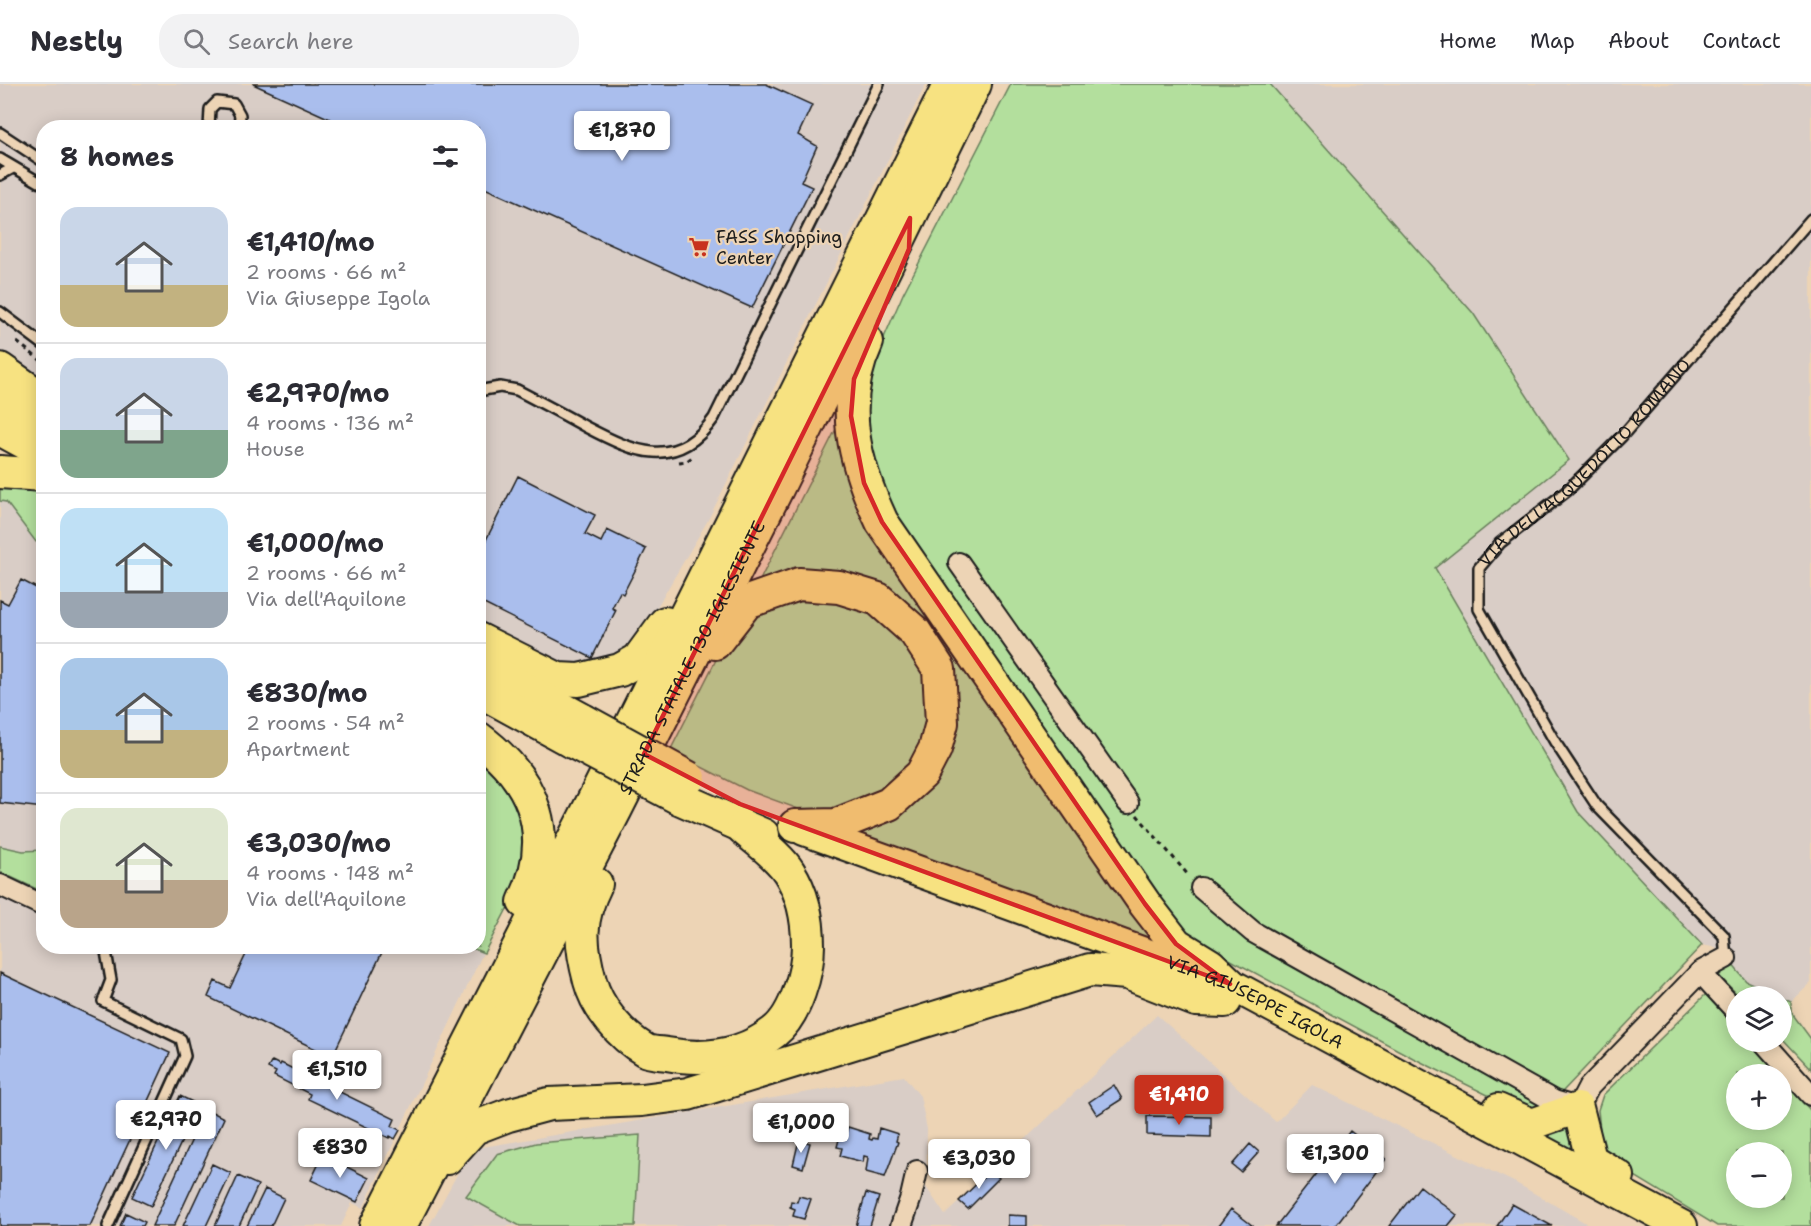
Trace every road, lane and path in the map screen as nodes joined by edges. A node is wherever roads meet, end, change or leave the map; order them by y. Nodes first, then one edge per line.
1 (879, 84) edge
2 (950, 84) edge
3 (975, 84) edge
4 (209, 120) edge
5 (240, 120) edge
6 (0, 133) edge
7 (36, 157) edge
8 (0, 159) edge
9 (13, 168) junction
10 (0, 175) edge
11 (36, 181) edge
12 (910, 218) junction
13 (1811, 219) edge
14 (0, 312) edge
15 (11, 338) dead end
16 (36, 339) edge
17 (36, 357) edge
18 (0, 369) edge
19 (486, 390) edge
20 (36, 394) edge
21 (0, 400) edge
22 (36, 419) edge
23 (0, 429) edge
24 (36, 449) edge
25 (695, 454) dead end
26 (677, 462) dead end
27 (0, 472) edge
28 (36, 474) edge
29 (959, 563) dead end
30 (709, 568) junction
31 (486, 643) edge
32 (486, 668) edge
33 (486, 693) edge
34 (673, 695) junction
35 (578, 731) junction
36 (486, 744) edge
37 (684, 788) junction
38 (1128, 803) joint
39 (616, 809) junction
40 (743, 828) junction
41 (799, 834) junction
42 (0, 885) edge
43 (1201, 888) joint
44 (36, 902) edge
45 (106, 954) edge
46 (1726, 958) joint
47 (1700, 972) junction
48 (1228, 992) junction
49 (1726, 1000) edge
50 (479, 1021) junction
51 (1773, 1052) edge
52 (1811, 1095) edge
53 (1464, 1107) junction
54 (1578, 1108) junction
55 (916, 1171) dead end
56 (416, 1192) junction
57 (1662, 1223) edge
58 (108, 1226) edge
59 (376, 1226) edge
60 (400, 1226) edge
61 (901, 1226) edge

1 - 19 lane
2 - 30 highway, STRADA STATALE 130 IGLESIENTE
3 - 12 highway, STRADA STATALE 130 IGLESIENTE
4 - 5 lane
6 - 7 lane
8 - 9 lane
9 - 10 lane
9 - 11 lane
12 - 34 highway, STRADA STATALE 130 IGLESIENTE
12 - 48 highway
13 - 46 lane, VIA DELL'ACQUEDOTTO ROMANO
14 - 16 lane
15 - 17 path
18 - 20 highway
21 - 22 highway
23 - 24 highway
25 - 26 path
27 - 28 highway
29 - 38 street
30 - 31 highway
30 - 50 highway, STRADA STATALE 130 IGLESIENTE
32 - 35 highway
33 - 35 highway
34 - 39 highway, STRADA STATALE 130 IGLESIENTE
34 - 41 highway
35 - 37 highway, bridge
36 - 50 highway
37 - 40 highway
37 - 41 highway
38 - 43 path
39 - 40 highway
39 - 56 highway, STRADA STATALE 130 IGLESIENTE
40 - 41 highway
41 - 48 main road, VIA GIUSEPPE IGOLA
42 - 44 street
43 - 54 street
45 - 58 lane
46 - 47 street, VIA DELL'ACQUEDOTTO ROMANO
47 - 49 street
47 - 54 street, VIA DELL'ACQUEDOTTO ROMANO
48 - 53 main road, VIA GIUSEPPE IGOLA
48 - 56 highway
48 - 57 main road, VIA GIUSEPPE IGOLA
50 - 59 highway, STRADA STATALE 130 IGLESIENTE
51 - 52 street
53 - 54 main road
53 - 57 main road, VIA GIUSEPPE IGOLA
54 - 57 main road
55 - 61 street
56 - 60 highway, STRADA STATALE 130 IGLESIENTE

